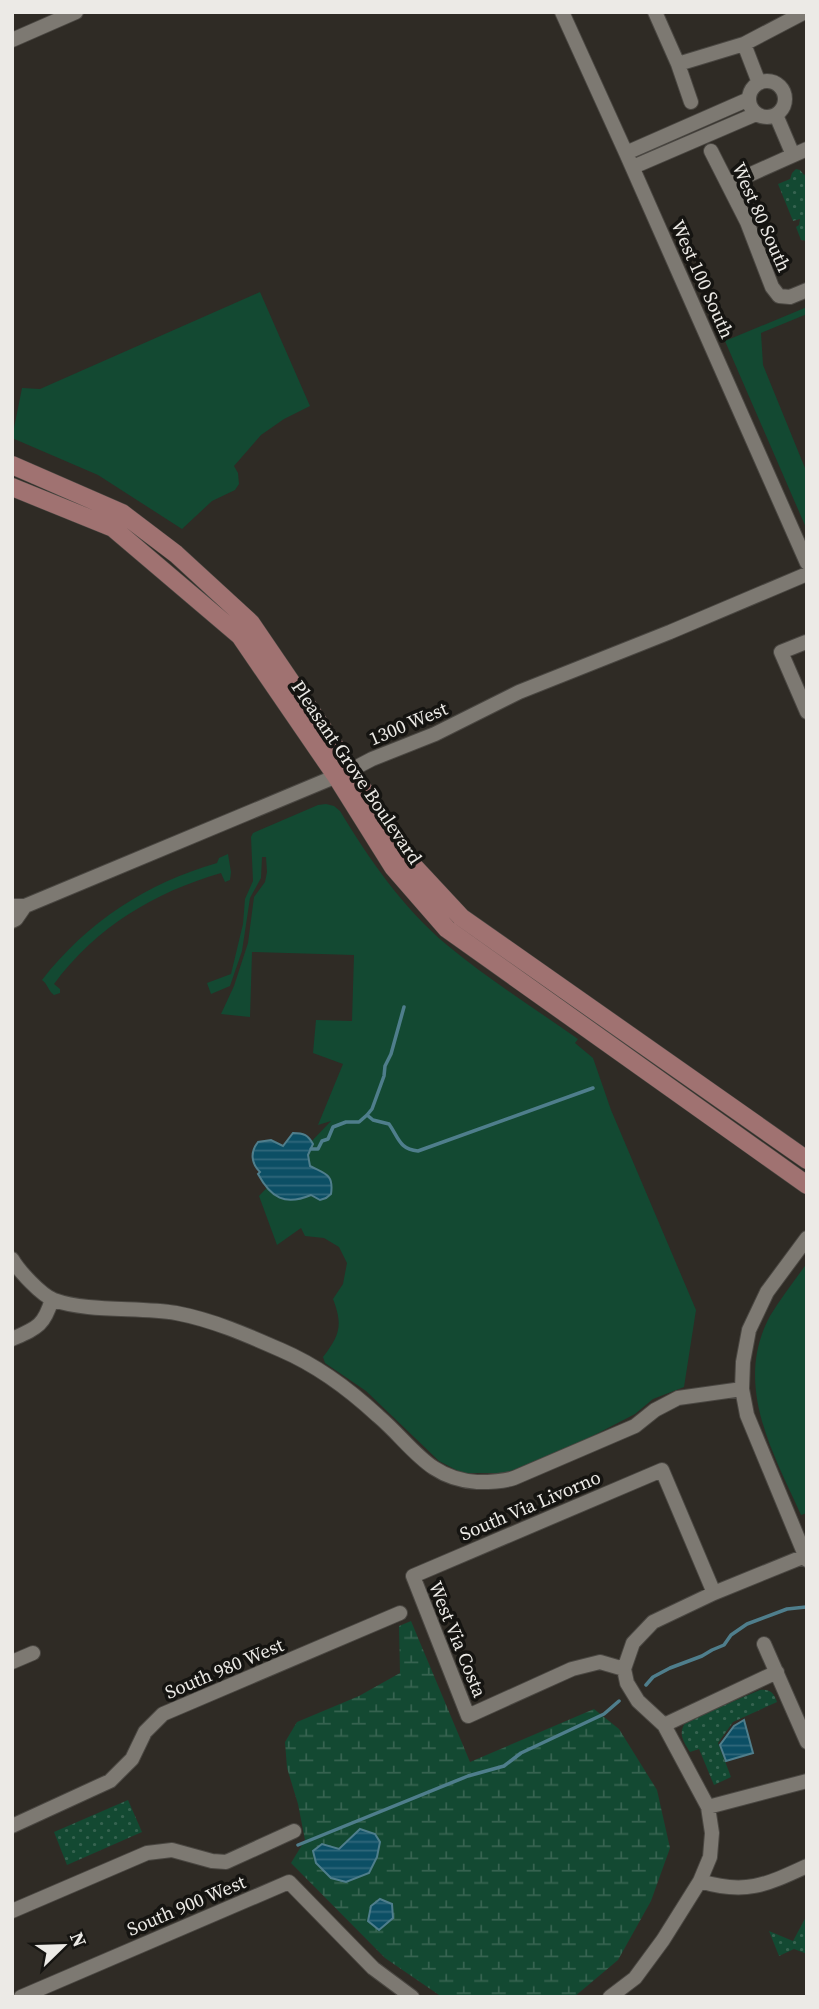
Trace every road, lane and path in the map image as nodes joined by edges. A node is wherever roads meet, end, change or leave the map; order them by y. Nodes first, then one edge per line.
1 (76, 12) edge
2 (562, 12) edge
3 (655, 12) edge
4 (805, 12) edge
5 (12, 40) edge
6 (744, 44) junction
7 (678, 64) junction
8 (759, 83) junction
9 (749, 99) junction
10 (691, 102) dead end
11 (756, 114) junction
12 (776, 115) junction
13 (711, 151) dead end
14 (800, 152) edge
15 (626, 153) junction
16 (632, 167) junction
17 (729, 184) junction
18 (807, 290) edge
19 (12, 465) edge
20 (12, 486) edge
21 (807, 563) edge
22 (807, 573) edge
23 (806, 642) edge
24 (807, 712) edge
25 (344, 773) junction
26 (19, 906) edge
27 (12, 921) edge
28 (807, 1160) edge
29 (807, 1185) edge
30 (807, 1238) edge
31 (12, 1259) edge
32 (52, 1299) junction
33 (12, 1339) edge
34 (741, 1389) junction
35 (806, 1558) edge
36 (413, 1576) joint
37 (715, 1593) junction
38 (400, 1613) dead end
39 (764, 1644) dead end
40 (33, 1653) dead end
41 (12, 1662) edge
42 (624, 1669) junction
43 (777, 1672) junction
44 (664, 1725) junction
45 (807, 1742) edge
46 (807, 1781) edge
47 (708, 1807) junction
48 (12, 1826) edge
49 (294, 1831) dead end
50 (807, 1866) edge
51 (700, 1881) junction
52 (12, 1911) edge
53 (21, 1997) edge
54 (412, 1997) edge
55 (610, 1997) edge

1 - 5 street
2 - 15 street, West 100 South
3 - 7 street
4 - 6 street
6 - 7 street
6 - 8 street
7 - 10 street
8 - 9 street
8 - 12 street
9 - 11 street
9 - 15 street
11 - 12 street
11 - 16 street
12 - 14 street
13 - 17 street, West 80 South
14 - 17 street
15 - 16 street, West 100 South
16 - 21 street, West 100 South
17 - 18 street, West 80 South
19 - 25 main road, Pleasant Grove Boulevard
20 - 25 main road, Pleasant Grove Boulevard
22 - 25 street, 1300 West
23 - 24 street
25 - 26 street, 1300 West
25 - 28 main road, Pleasant Grove Boulevard
25 - 29 main road, Pleasant Grove Boulevard
26 - 27 street
30 - 34 street
31 - 32 street
32 - 33 street
32 - 34 street
34 - 35 street
35 - 37 street
36 - 37 street, South Via Livorno
36 - 42 street, West Via Costa
37 - 42 street
38 - 48 street, South 980 West
39 - 43 street
40 - 41 street
42 - 44 street
43 - 44 street
43 - 45 street
44 - 47 street
46 - 47 street
47 - 51 street
49 - 52 street
50 - 51 street
51 - 55 street
53 - 54 street, South 900 West

